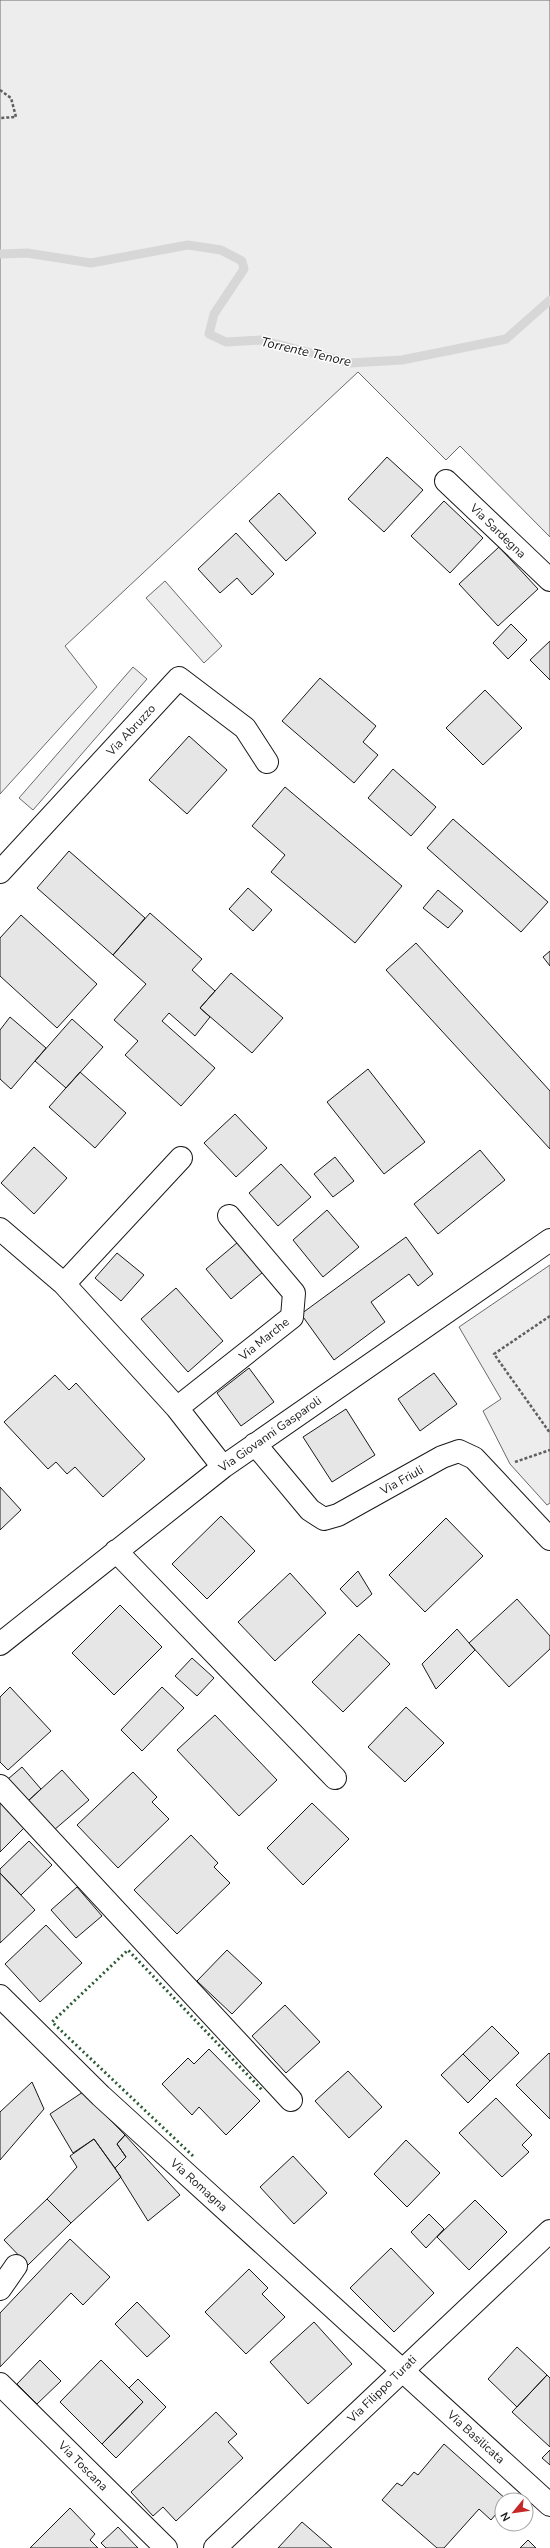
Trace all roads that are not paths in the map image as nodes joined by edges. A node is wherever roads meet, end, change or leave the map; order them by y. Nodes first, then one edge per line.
1 (446, 481) dead end
2 (550, 580) edge
3 (267, 762) dead end
4 (0, 872) edge
5 (181, 1158) dead end
6 (229, 1216) dead end
7 (0, 1229) edge
8 (550, 1240) edge
9 (64, 1284) junction
10 (177, 1408) junction
11 (255, 1444) junction
12 (222, 1467) junction
13 (550, 1538) edge
14 (116, 1551) junction
15 (0, 1644) edge
16 (335, 1778) dead end
17 (0, 1786) edge
18 (0, 1996) edge
19 (292, 2100) dead end
20 (550, 2231) edge
21 (16, 2266) dead end
22 (0, 2289) edge
23 (402, 2370) junction
24 (0, 2384) edge
25 (550, 2505) edge
26 (166, 2548) edge
27 (215, 2548) edge

1 - 2 street, Via Sardegna
3 - 4 street, Via Abruzzo
5 - 9 street
6 - 10 street, Via Marche
7 - 9 street
8 - 11 street, Via Giovanni Gasparoli
9 - 10 street
10 - 12 street
11 - 12 street, Via Giovanni Gasparoli
11 - 13 street, Via Friuli
12 - 14 street, Via Giovanni Gasparoli
14 - 15 street, Via Giovanni Gasparoli
14 - 16 street
17 - 19 street
18 - 23 street, Via Romagna
20 - 23 street, Via Filippo Turati
21 - 22 street
23 - 25 street, Via Basilicata
23 - 27 street, Via Filippo Turati
24 - 26 street, Via Toscana

